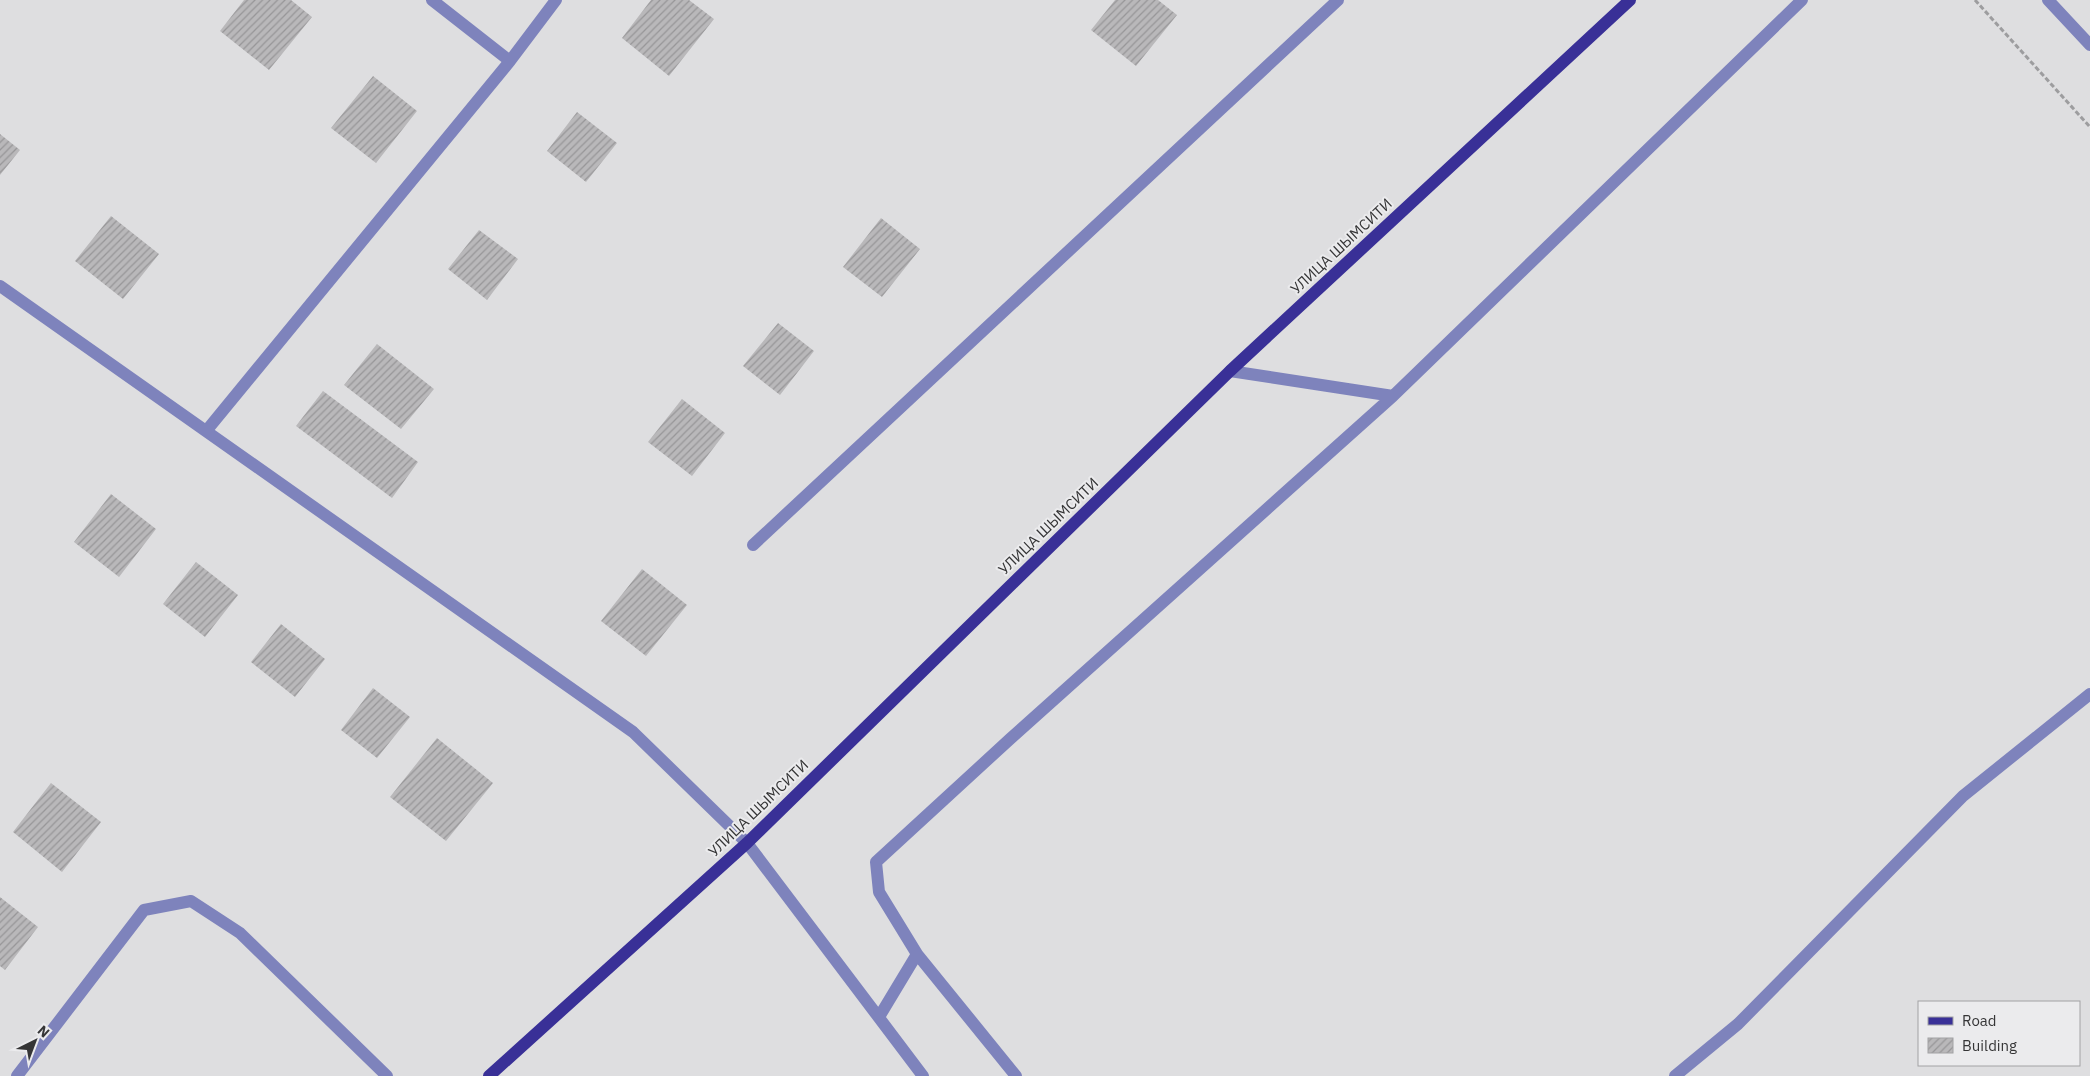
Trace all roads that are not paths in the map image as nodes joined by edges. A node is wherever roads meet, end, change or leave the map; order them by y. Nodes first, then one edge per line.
1 (432, 0) edge
2 (556, 0) edge
3 (1338, 0) edge
4 (1630, 0) edge
5 (1802, 0) edge
6 (2048, 0) edge
7 (2090, 45) edge
8 (510, 62) junction
9 (0, 286) edge
10 (1230, 372) junction
11 (1393, 396) junction
12 (207, 430) junction
13 (754, 545) dead end
14 (2090, 694) edge
15 (747, 842) junction
16 (917, 954) junction
17 (879, 1017) junction
18 (17, 1076) edge
19 (387, 1076) edge
20 (489, 1076) edge
21 (923, 1076) edge
22 (1016, 1076) edge
23 (1674, 1076) edge

1 - 8 street
2 - 8 street
3 - 13 street
4 - 10 main road, УЛИЦА ШЫМСИТИ
5 - 11 street
6 - 7 street
8 - 12 street
9 - 12 street
10 - 11 street
10 - 15 main road, УЛИЦА ШЫМСИТИ
11 - 16 street
12 - 15 street
14 - 23 street
15 - 17 street
15 - 20 main road, УЛИЦА ШЫМСИТИ
16 - 17 street
16 - 22 street
17 - 21 street
18 - 19 street

